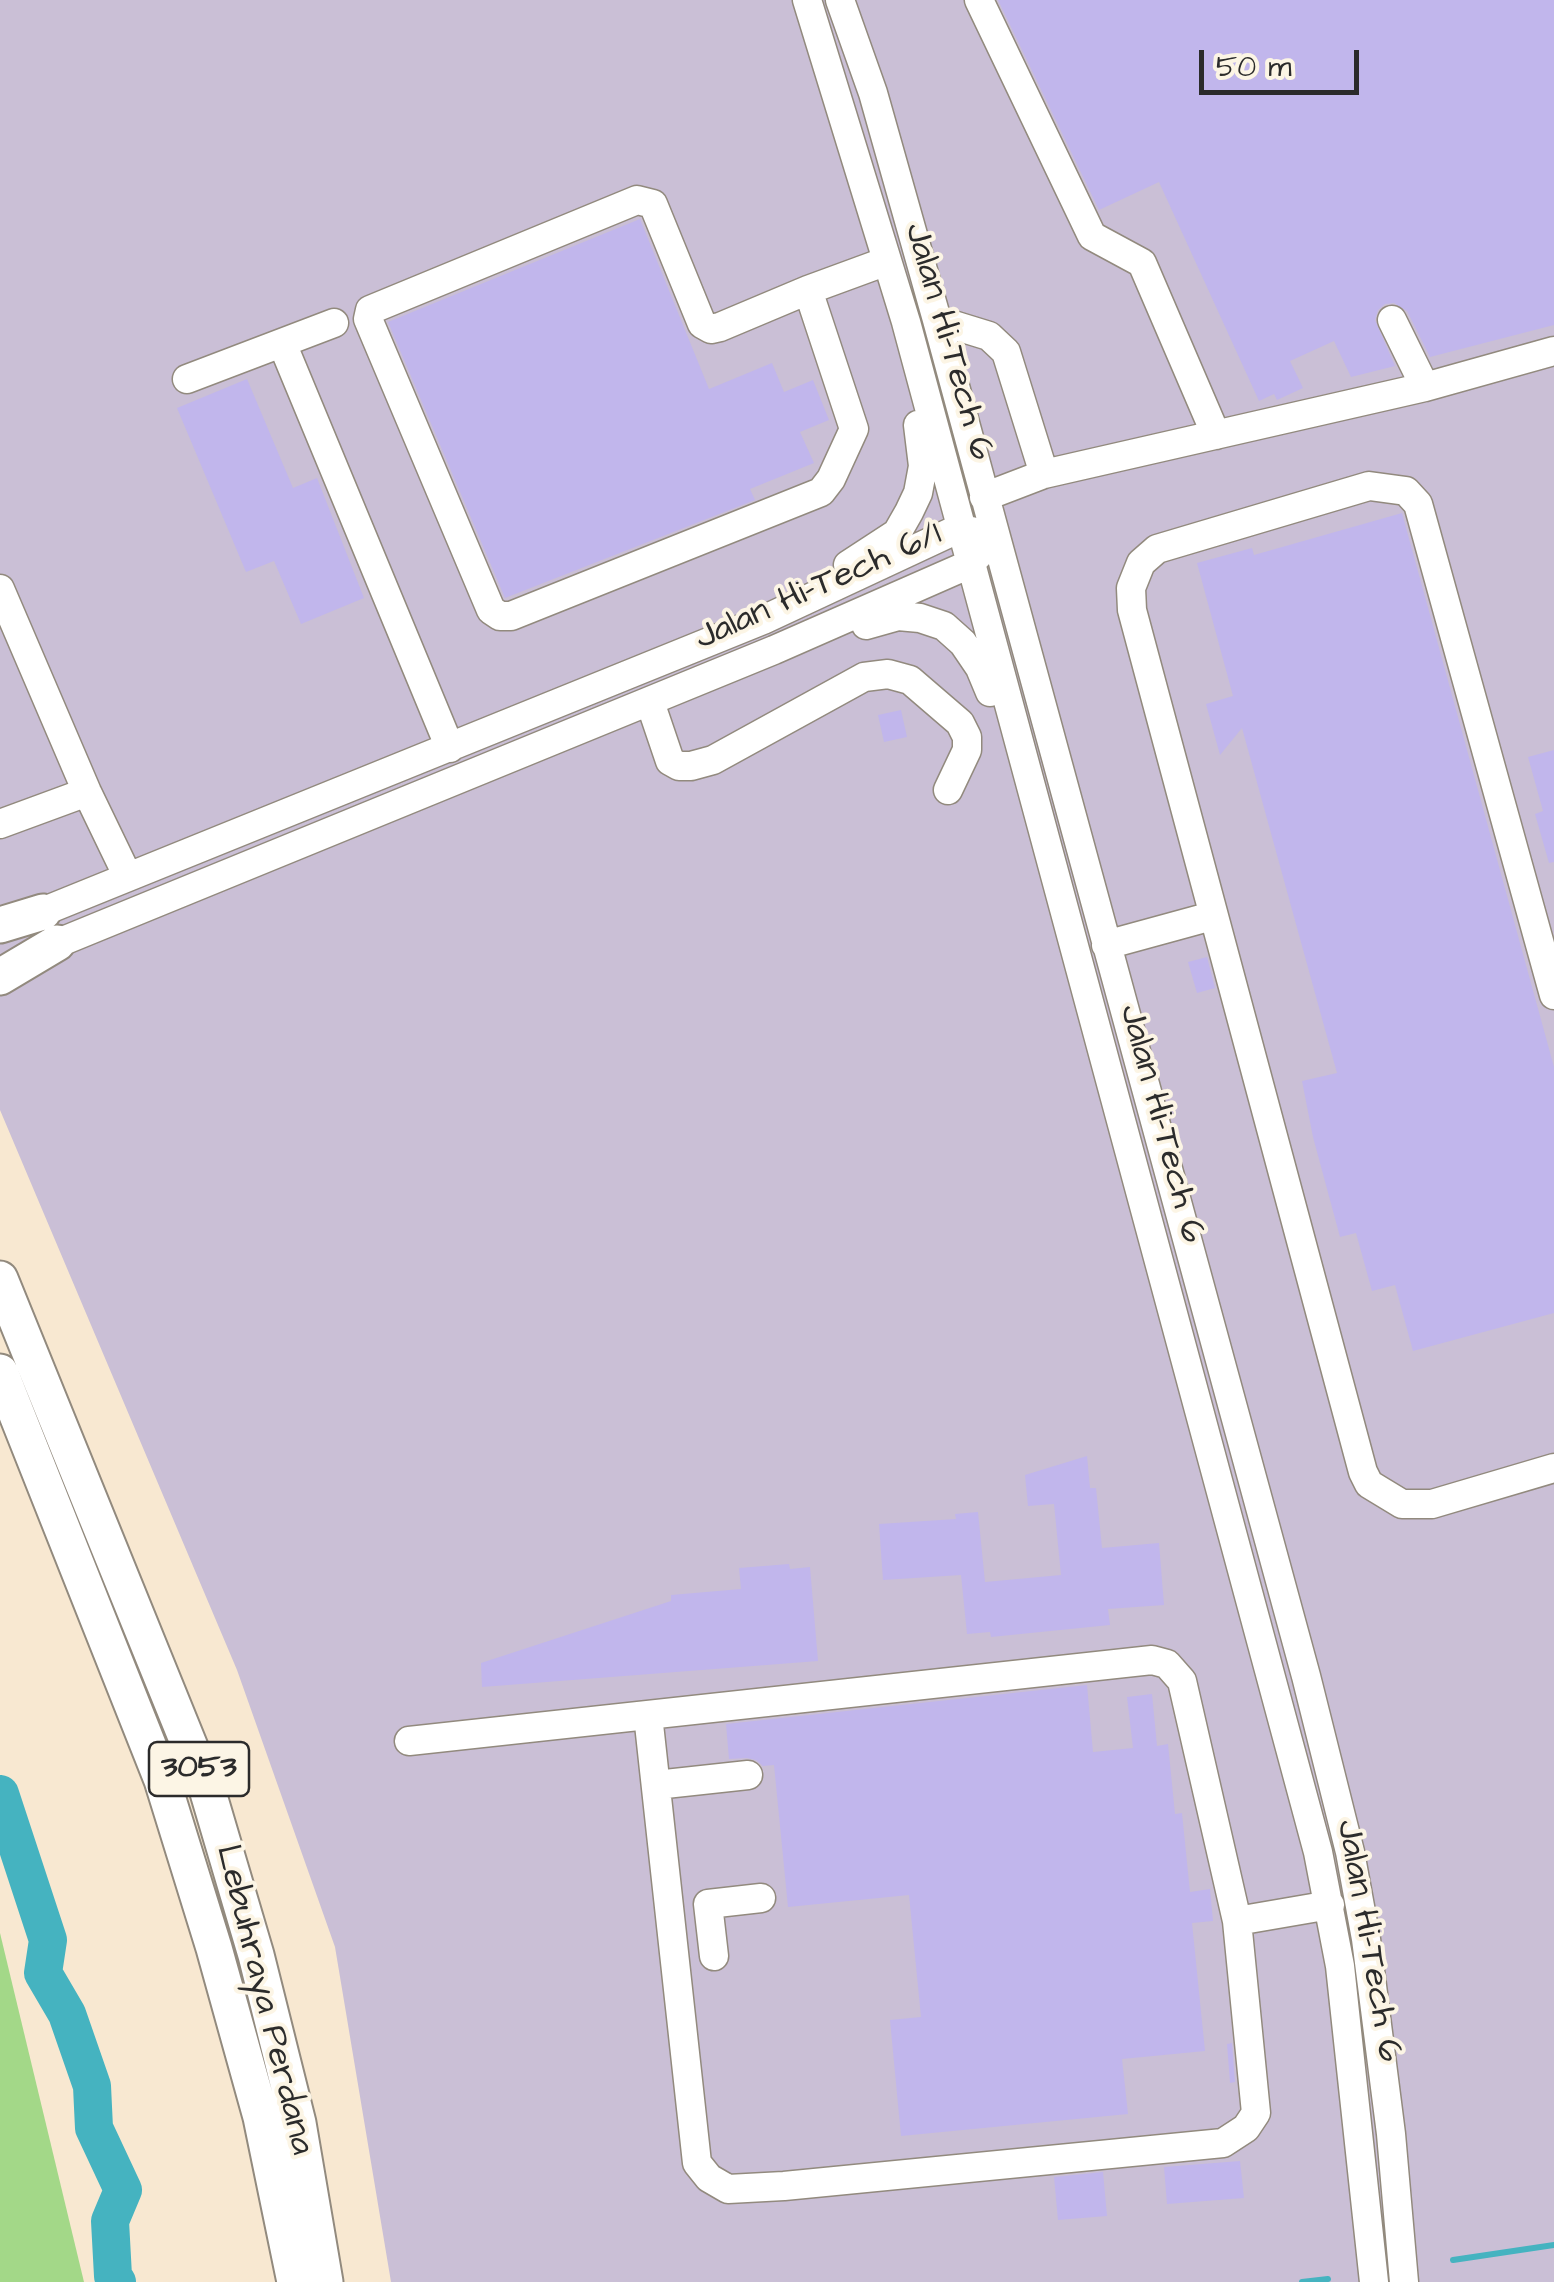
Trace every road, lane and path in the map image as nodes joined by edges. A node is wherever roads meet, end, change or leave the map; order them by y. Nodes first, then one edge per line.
1 (807, 0) edge
2 (840, 0) edge
3 (978, 0) edge
4 (887, 262) junction
5 (808, 290) junction
6 (937, 320) junction
7 (1392, 320) dead end
8 (906, 322) junction
9 (334, 323) dead end
10 (282, 344) junction
11 (1554, 352) edge
12 (186, 379) dead end
13 (1425, 387) junction
14 (1216, 435) junction
15 (1044, 474) junction
16 (984, 496) junction
17 (960, 528) junction
18 (996, 537) junction
19 (970, 564) junction
20 (0, 589) edge
21 (763, 620) junction
22 (774, 650) junction
23 (650, 702) junction
24 (450, 748) junction
25 (1029, 786) junction
26 (948, 790) dead end
27 (86, 792) junction
28 (0, 824) edge
29 (128, 877) junction
30 (1212, 916) junction
31 (0, 927) edge
32 (50, 928) junction
33 (1106, 945) junction
34 (0, 966) edge
35 (0, 978) edge
36 (1554, 995) edge
37 (0, 1279) edge
38 (0, 1372) edge
39 (1554, 1468) edge
40 (648, 1716) junction
41 (410, 1741) dead end
42 (748, 1775) dead end
43 (656, 1785) junction
44 (761, 1898) dead end
45 (1330, 1905) junction
46 (1236, 1920) junction
47 (714, 1956) dead end
48 (1363, 2175) junction
49 (1395, 2175) junction
50 (295, 2282) edge
51 (325, 2282) edge
52 (1356, 2282) edge
53 (1374, 2282) edge
54 (1404, 2282) edge
55 (1418, 2282) edge

1 - 4 street, Jalan Hi-Tech 6
2 - 6 street, Jalan Hi-Tech 6
3 - 14 street
4 - 5 street
4 - 8 street, Jalan Hi-Tech 6
5 - 5 street
6 - 15 street
6 - 16 street, Jalan Hi-Tech 6
7 - 13 street
8 - 17 street, Jalan Hi-Tech 6
8 - 21 street
9 - 10 street
10 - 12 street
10 - 24 street
11 - 13 street
13 - 14 street
14 - 15 street
15 - 16 street
16 - 18 street, Jalan Hi-Tech 6
17 - 18 street, Jalan Hi-Tech 6/1
17 - 19 street, Jalan Hi-Tech 6
17 - 21 street, Jalan Hi-Tech 6/1
18 - 19 street, Jalan Hi-Tech 6/1
18 - 33 street, Jalan Hi-Tech 6
19 - 22 street, Jalan Hi-Tech 6/1
19 - 25 street, Jalan Hi-Tech 6
20 - 27 street
21 - 24 street, Jalan Hi-Tech 6/1
22 - 23 street, Jalan Hi-Tech 6/1
22 - 25 street
23 - 26 street
23 - 32 street, Jalan Hi-Tech 6/1
24 - 29 street, Jalan Hi-Tech 6/1
25 - 45 street, Jalan Hi-Tech 6
27 - 28 street
27 - 29 street
29 - 32 street, Jalan Hi-Tech 6/1
30 - 33 street
30 - 36 street
30 - 39 street
31 - 32 main road
32 - 34 street, Jalan Hi-Tech 6/1
32 - 35 main road
33 - 49 street, Jalan Hi-Tech 6
37 - 51 main road, Lebuhraya Perdana / 3053
38 - 50 main road, Lebuhraya Perdana / 3053
40 - 41 street
40 - 43 street
40 - 46 street
42 - 43 street
43 - 46 street
44 - 47 street
45 - 46 street
45 - 48 street, Jalan Hi-Tech 6
48 - 52 street
48 - 53 street, Jalan Hi-Tech 6
49 - 54 street, Jalan Hi-Tech 6
49 - 55 street

